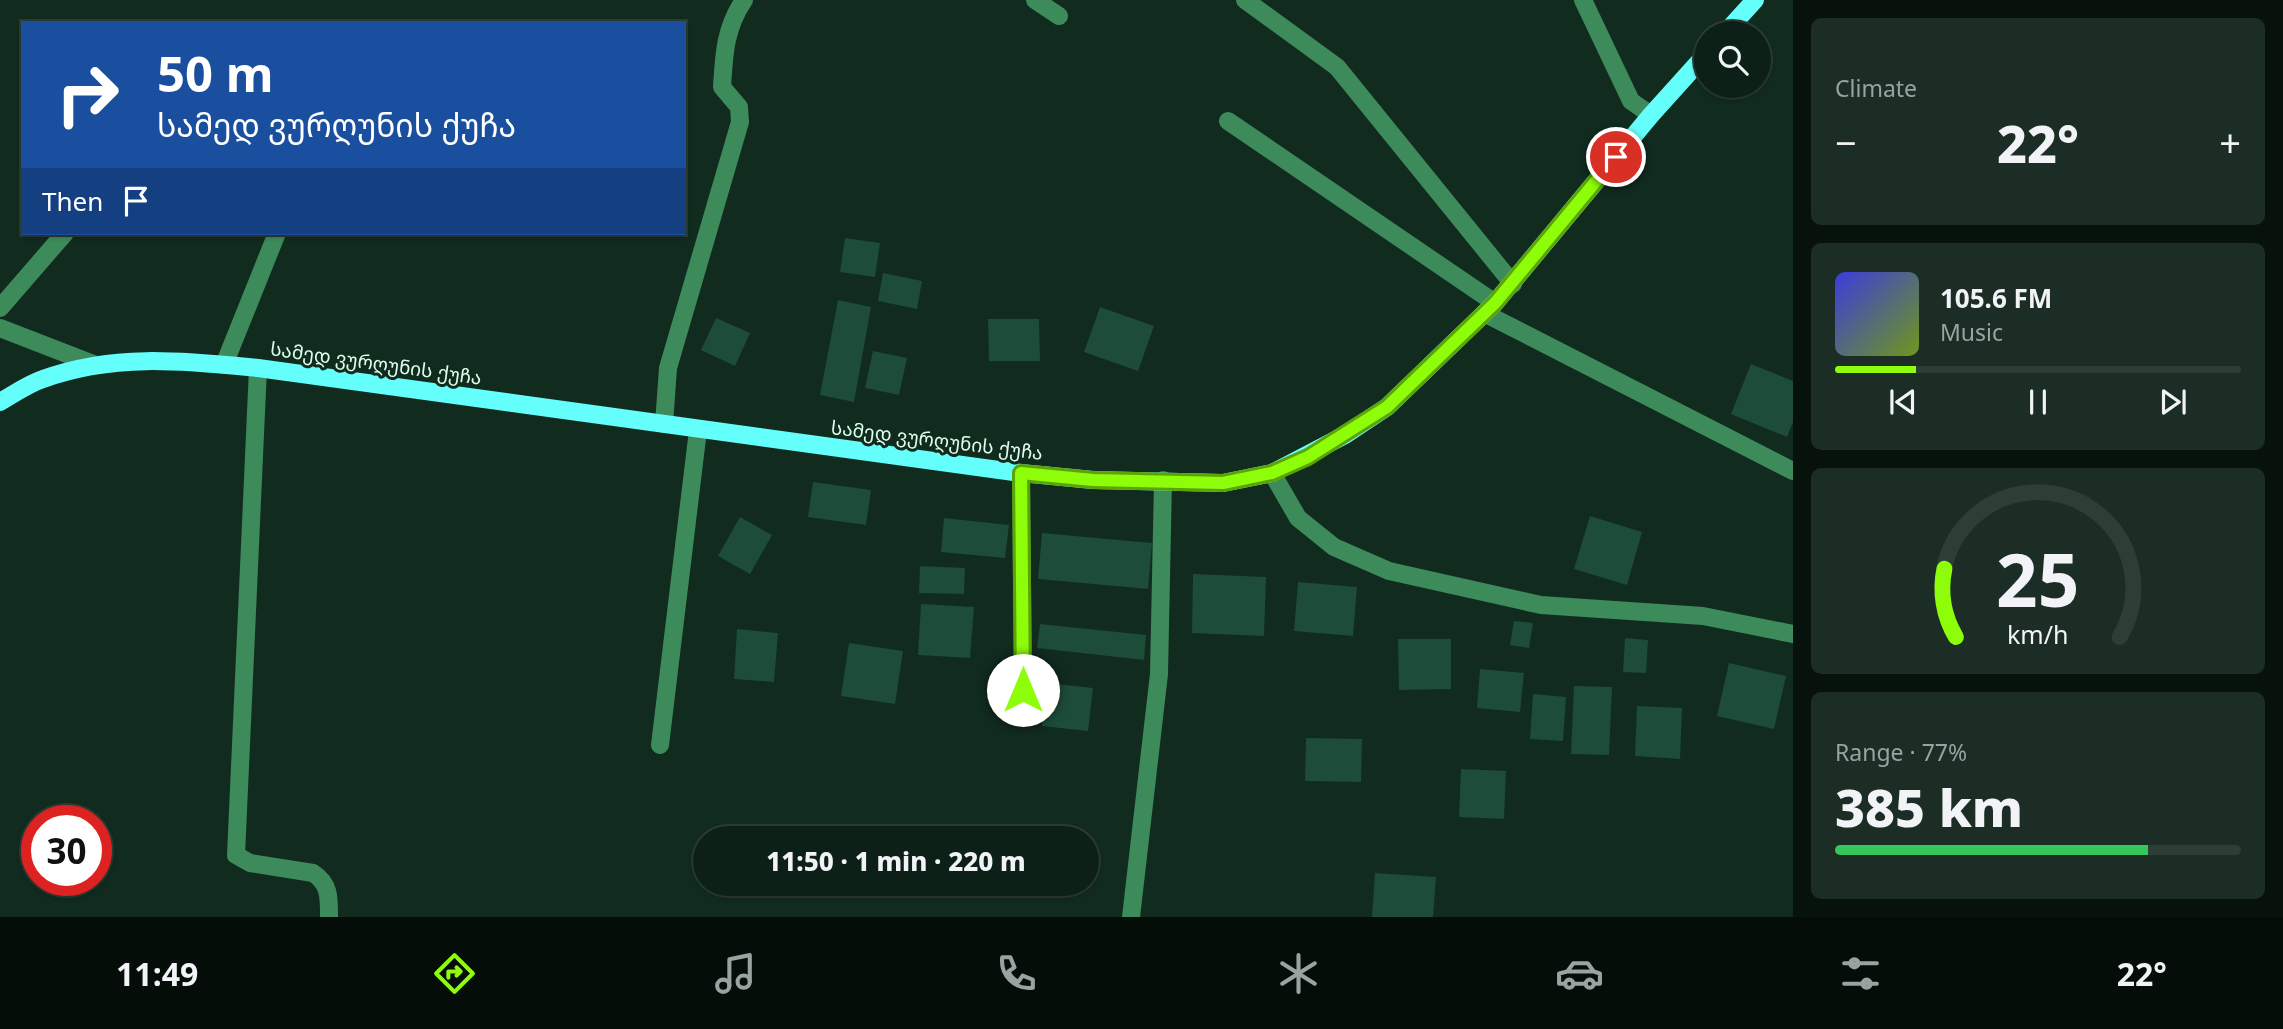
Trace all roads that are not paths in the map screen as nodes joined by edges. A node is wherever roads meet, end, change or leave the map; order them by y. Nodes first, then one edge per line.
1 (744, 0) edge
2 (1035, 0) edge
3 (1245, 0) edge
4 (1583, 0) edge
5 (1755, 0) edge
6 (1059, 16) dead end
7 (1736, 21) edge
8 (1694, 67) edge
9 (1651, 115) junction
10 (1228, 121) dead end
11 (63, 235) edge
12 (276, 235) edge
13 (1513, 284) junction
14 (0, 308) edge
15 (1490, 308) junction
16 (0, 328) edge
17 (93, 364) junction
18 (224, 365) junction
19 (258, 368) junction
20 (0, 402) edge
21 (664, 424) junction
22 (698, 430) junction
23 (1793, 471) edge
24 (1021, 473) junction
25 (1272, 473) junction
26 (1163, 480) junction
27 (1793, 634) edge
28 (1023, 690) dead end
29 (660, 745) dead end
30 (329, 917) edge
31 (1131, 917) edge

1 - 21 street
2 - 6 street
3 - 13 street
4 - 9 street
5 - 7 main road
8 - 9 main road, სამედ ვურღუნის ქუჩა
9 - 13 main road, სამედ ვურღუნის ქუჩა
10 - 15 street
11 - 14 street
12 - 18 street
13 - 15 main road, სამედ ვურღუნის ქუჩა
15 - 23 street
15 - 25 main road, სამედ ვურღუნის ქუჩა
16 - 17 street
17 - 18 main road, სამედ ვურღუნის ქუჩა
17 - 20 main road, სამედ ვურღუნის ქუჩა
18 - 19 main road, სამედ ვურღუნის ქუჩა
19 - 21 main road, სამედ ვურღუნის ქუჩა
19 - 30 street
21 - 22 main road, სამედ ვურღუნის ქუჩა
22 - 24 main road, სამედ ვურღუნის ქუჩა
22 - 29 street
24 - 26 main road, სამედ ვურღუნის ქუჩა
24 - 28 street
25 - 26 main road, სამედ ვურღუნის ქუჩა
25 - 27 street
26 - 31 street

